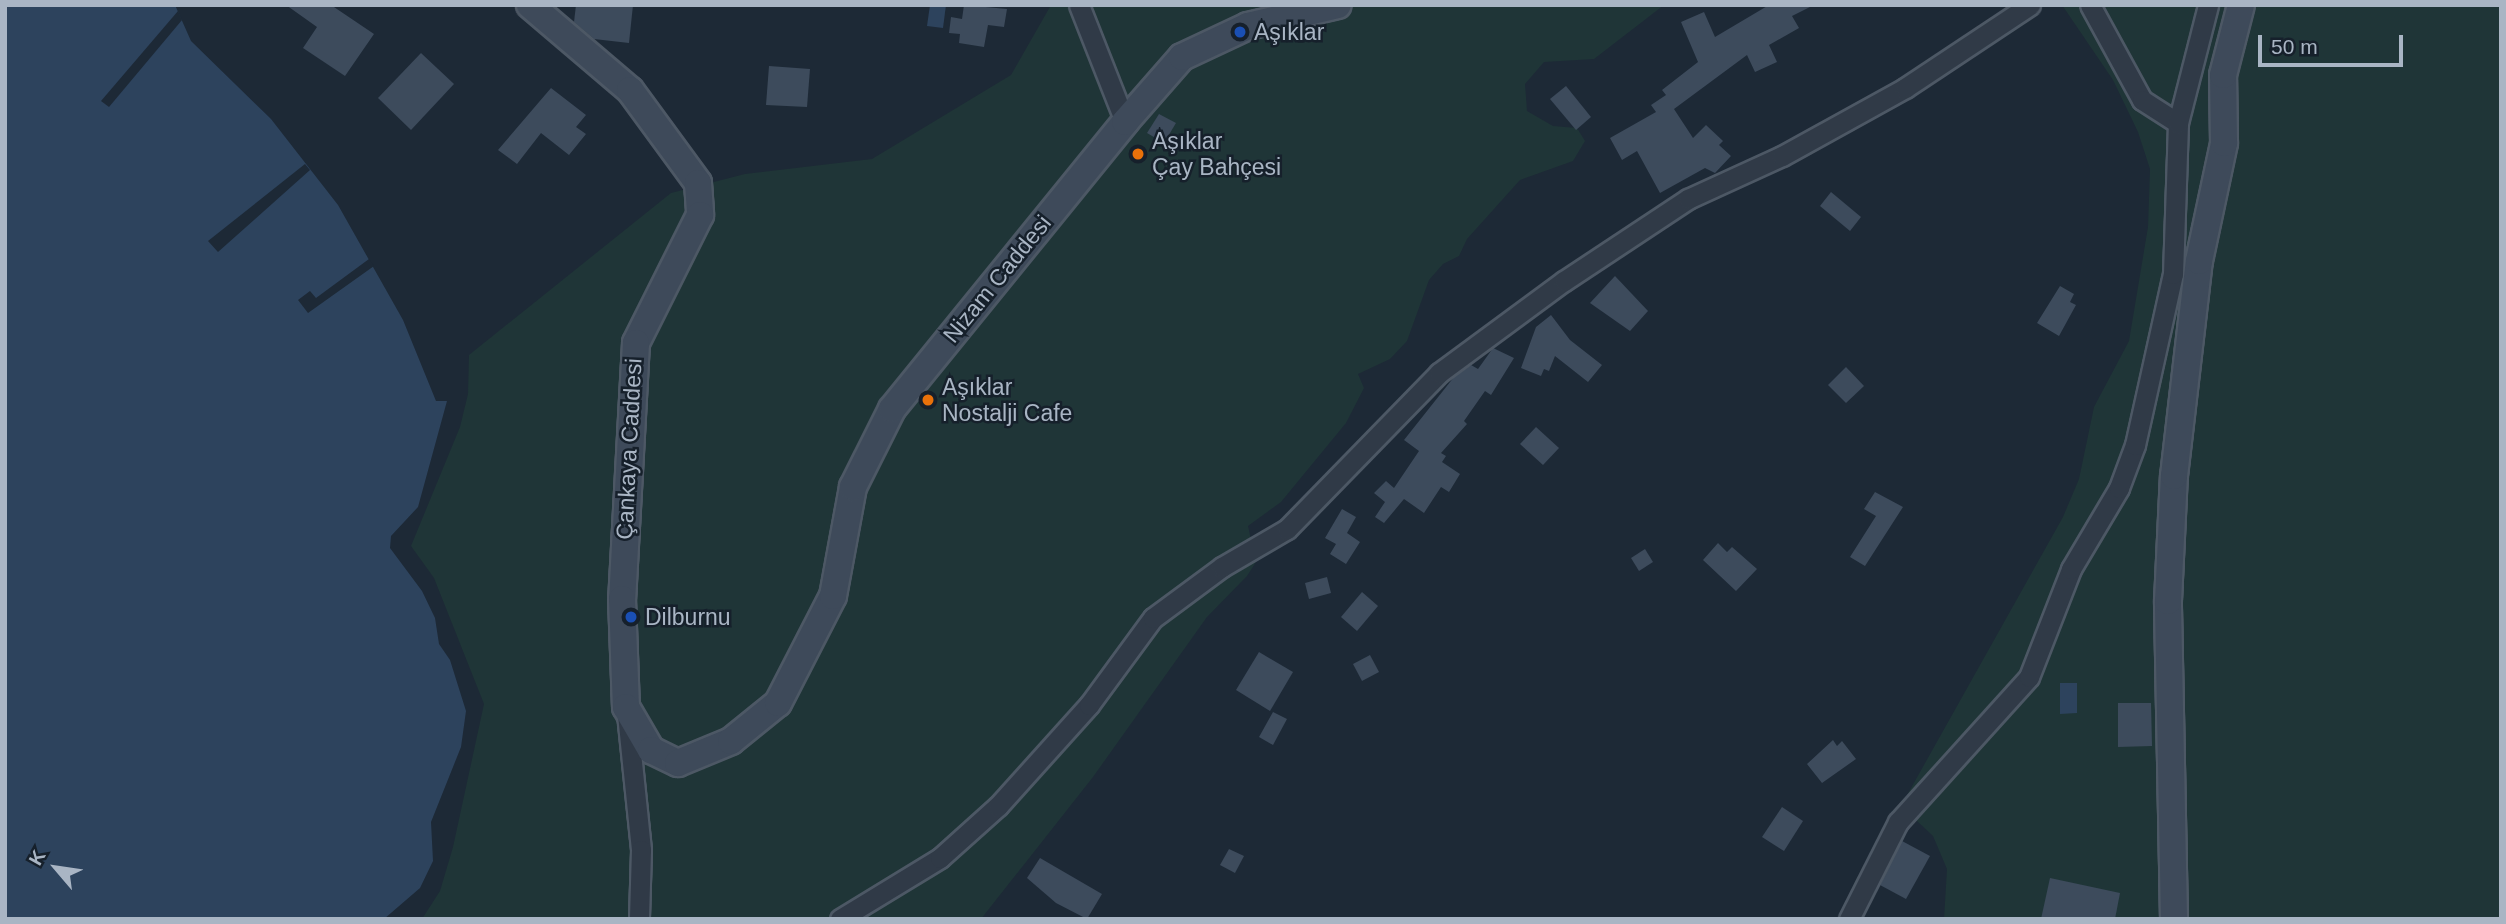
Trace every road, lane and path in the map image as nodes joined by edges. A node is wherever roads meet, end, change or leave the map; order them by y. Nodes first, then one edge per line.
1 (530, 5) edge
2 (1079, 5) edge
3 (1338, 5) edge
4 (2030, 5) edge
5 (2090, 5) edge
6 (2207, 5) edge
7 (2241, 5) edge
8 (1125, 122) junction
9 (2178, 123) junction
10 (622, 600) joint
11 (626, 707) junction
12 (639, 919) edge
13 (840, 919) edge
14 (1849, 919) edge
15 (2174, 919) edge

1 - 10 street, Çankaya Caddesi
2 - 8 street
3 - 8 street, Nizam Caddesi
4 - 13 street
5 - 9 street
6 - 9 street
7 - 15 street
8 - 11 street, Nizam Caddesi
9 - 14 street
10 - 11 street, Nizam Caddesi
11 - 12 street

